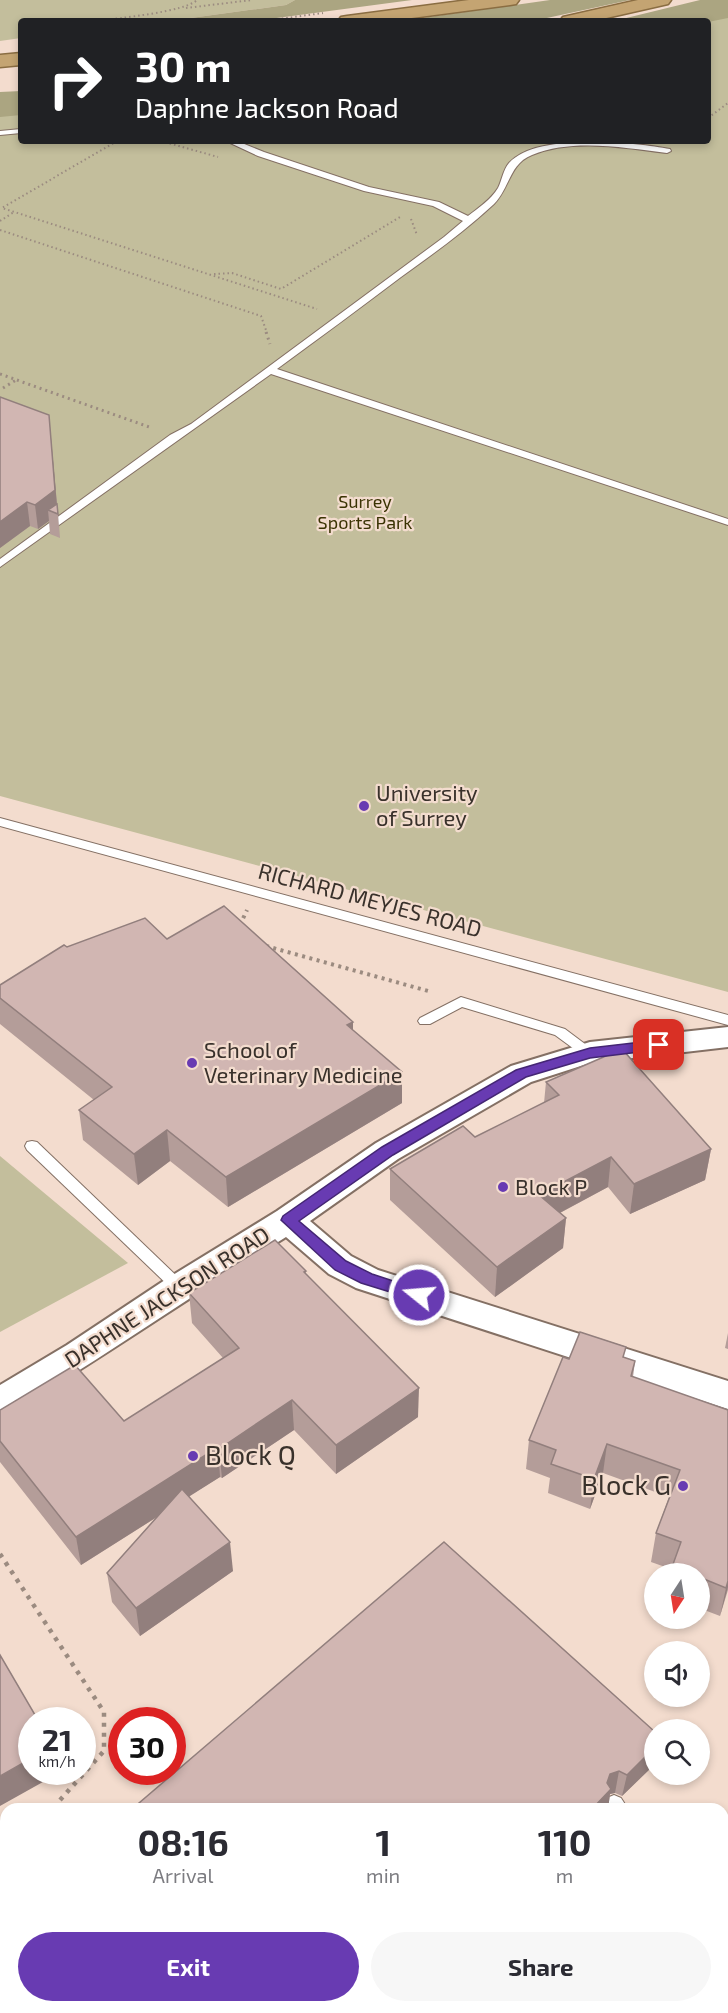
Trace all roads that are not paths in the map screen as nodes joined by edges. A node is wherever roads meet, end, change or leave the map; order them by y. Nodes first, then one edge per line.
1 (510, 0) edge
2 (662, 0) edge
3 (370, 18) edge
4 (582, 18) edge
5 (18, 59) edge
6 (0, 61) edge
7 (18, 131) edge
8 (0, 133) edge
9 (237, 144) edge
10 (667, 151) dead end
11 (469, 220) junction
12 (273, 367) junction
13 (728, 522) edge
14 (0, 564) edge
15 (0, 822) edge
16 (728, 1020) edge
17 (425, 1021) dead end
18 (728, 1037) edge
19 (590, 1053) junction
20 (32, 1146) dead end
21 (288, 1220) junction
22 (179, 1287) junction
23 (728, 1395) edge
24 (0, 1402) edge

1 - 3 highway
2 - 4 highway
5 - 6 highway
7 - 8 lane
9 - 11 lane
10 - 11 lane
11 - 12 lane
12 - 13 lane
12 - 14 lane
15 - 16 lane, RICHARD MEYJES ROAD
17 - 19 lane
18 - 19 street, DAPHNE JACKSON ROAD
19 - 21 street, DAPHNE JACKSON ROAD
20 - 22 lane
21 - 22 street, DAPHNE JACKSON ROAD
21 - 23 street
22 - 24 street, DAPHNE JACKSON ROAD

